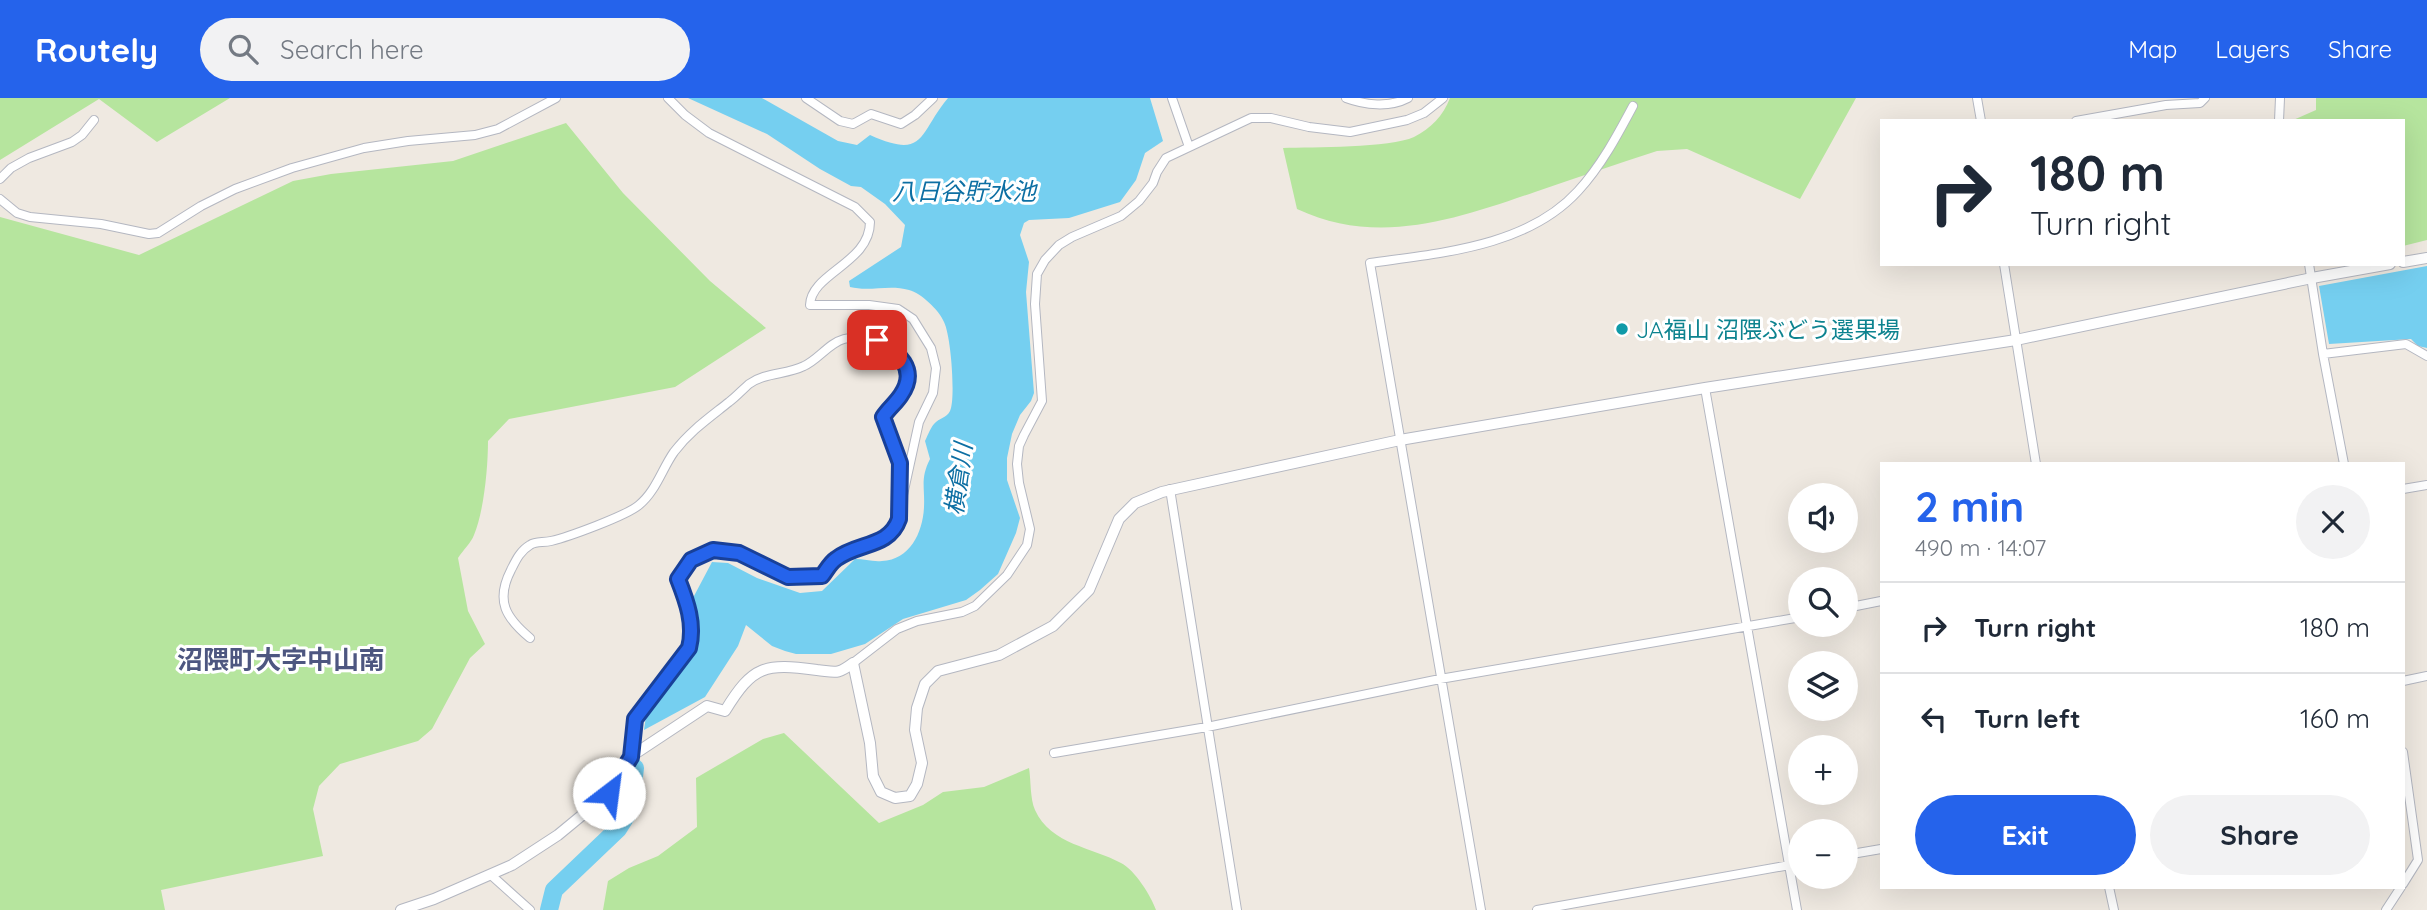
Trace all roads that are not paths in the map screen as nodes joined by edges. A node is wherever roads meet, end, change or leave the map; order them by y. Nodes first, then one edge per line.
1 (556, 98) edge
2 (668, 98) edge
3 (806, 98) edge
4 (933, 98) edge
5 (1172, 98) edge
6 (1346, 98) edge
7 (1408, 98) edge
8 (1443, 98) edge
9 (1977, 98) edge
10 (2205, 98) edge
11 (2280, 98) edge
12 (2164, 102) edge
13 (1633, 106) dead end
14 (1981, 119) edge
15 (2085, 119) edge
16 (2279, 119) edge
17 (94, 120) dead end
18 (1189, 147) junction
19 (0, 179) edge
20 (0, 200) edge
21 (2427, 258) edge
22 (2405, 262) edge
23 (2004, 266) edge
24 (2309, 266) edge
25 (2379, 266) edge
26 (2312, 278) junction
27 (2016, 341) junction
28 (2323, 354) junction
29 (2427, 356) edge
30 (1704, 388) junction
31 (1400, 440) junction
32 (2036, 462) edge
33 (2344, 462) edge
34 (2427, 485) edge
35 (1170, 489) junction
36 (2405, 489) edge
37 (899, 519) junction
38 (1880, 601) edge
39 (1858, 606) edge
40 (1788, 620) edge
41 (1746, 628) junction
42 (530, 638) dead end
43 (853, 663) junction
44 (2427, 676) edge
45 (1440, 679) junction
46 (2405, 681) edge
47 (1207, 727) junction
48 (1054, 753) dead end
49 (631, 757) junction
50 (2405, 767) edge
51 (1880, 849) edge
52 (1858, 853) edge
53 (2423, 859) edge
54 (1788, 860) edge
55 (1788, 866) edge
56 (491, 875) junction
57 (2405, 882) edge
58 (1793, 889) edge
59 (2109, 889) edge
60 (2400, 889) edge
61 (401, 910) edge
62 (530, 910) edge
63 (1237, 910) edge
64 (1481, 910) edge
65 (1537, 910) edge
66 (1797, 910) edge
67 (2114, 910) edge
68 (2386, 910) edge

1 - 20 street
2 - 37 street
3 - 4 street
5 - 18 street
6 - 7 street
8 - 18 street
9 - 14 street
10 - 12 street
11 - 16 street
12 - 15 street
13 - 31 street
17 - 19 street
18 - 43 street
21 - 22 street
23 - 27 street
24 - 26 street
25 - 26 street
26 - 27 street
26 - 28 street
27 - 30 street
27 - 32 street
28 - 29 street
28 - 33 street
30 - 31 street
30 - 41 street
31 - 35 street
31 - 45 street
34 - 36 street
35 - 43 street
35 - 47 street
37 - 42 street
37 - 49 street
38 - 39 street
40 - 41 street
41 - 45 street
41 - 54 street
43 - 49 street
44 - 46 street
45 - 47 street
45 - 64 street
47 - 48 street
47 - 63 street
49 - 56 street
50 - 53 street
51 - 52 street
53 - 57 street
55 - 65 street
56 - 61 street
56 - 62 street
58 - 66 street
59 - 67 street
60 - 68 street

